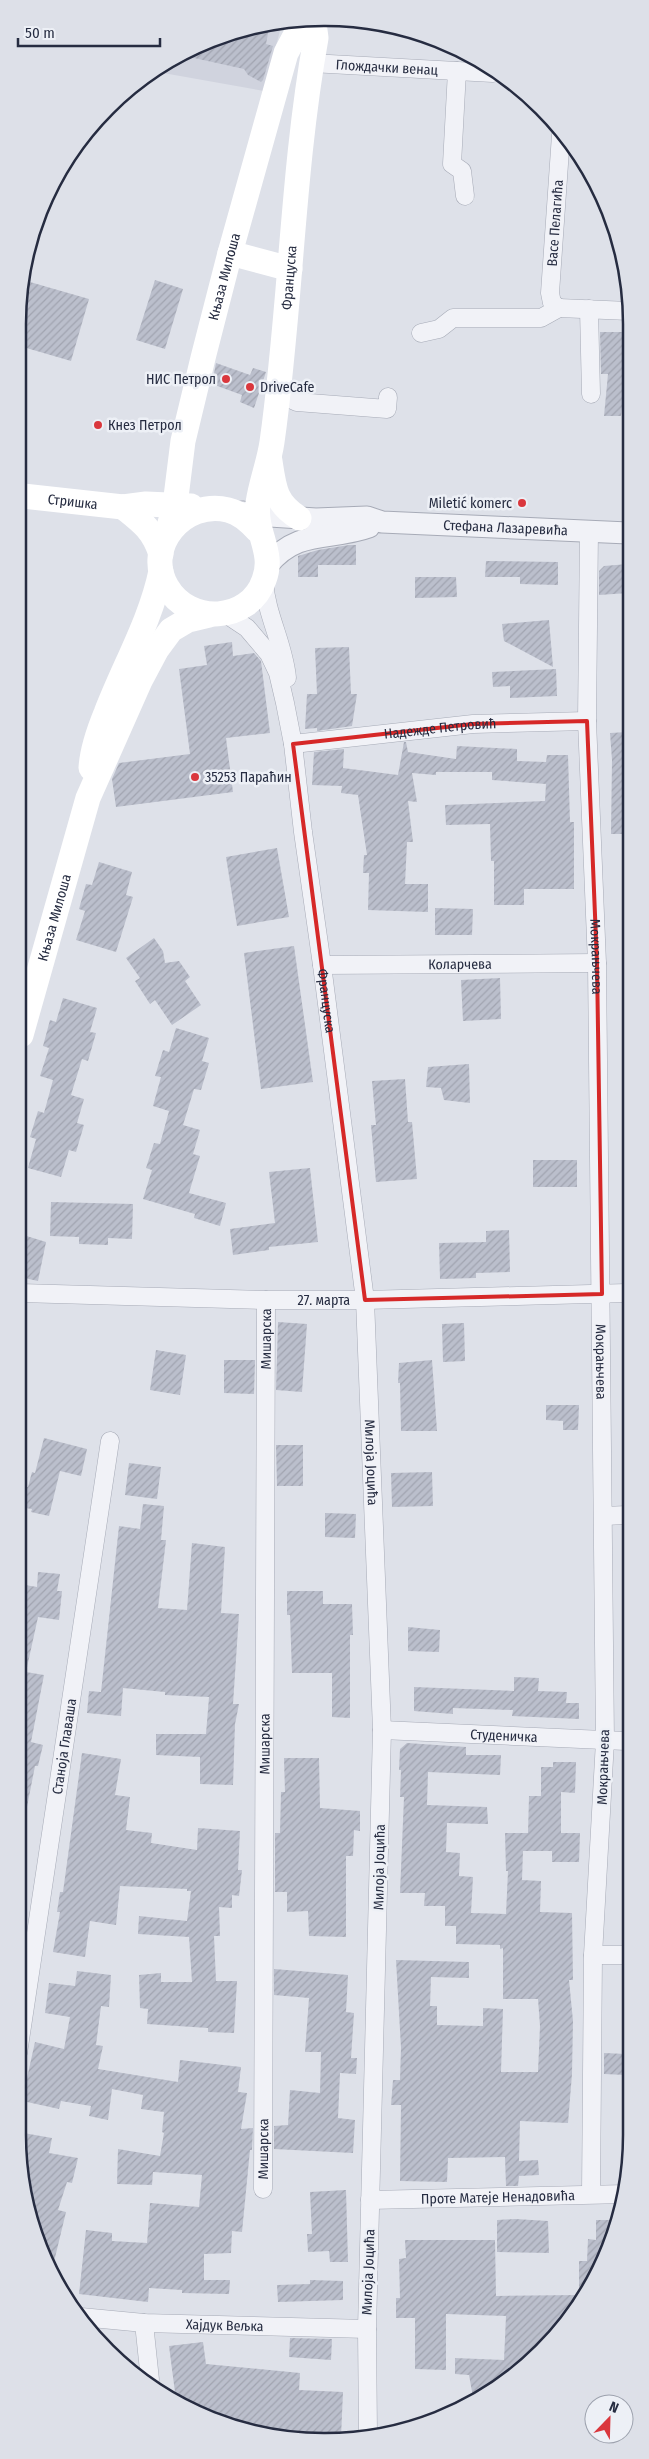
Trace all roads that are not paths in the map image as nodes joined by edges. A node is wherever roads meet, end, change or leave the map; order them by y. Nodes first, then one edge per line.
1 (314, 27) edge
2 (300, 28) edge
3 (311, 63) junction
4 (457, 71) junction
5 (483, 72) edge
6 (561, 144) edge
7 (466, 196) dead end
8 (230, 253) junction
9 (290, 269) junction
10 (560, 308) junction
11 (589, 309) junction
12 (622, 311) edge
13 (421, 333) dead end
14 (277, 394) junction
15 (591, 394) dead end
16 (388, 397) dead end
17 (183, 441) junction
18 (270, 457) junction
19 (26, 496) edge
20 (134, 505) junction
21 (175, 505) junction
22 (220, 509) junction
23 (299, 518) junction
24 (257, 522) junction
25 (382, 522) junction
26 (589, 531) junction
27 (623, 533) edge
28 (163, 554) junction
29 (266, 573) junction
30 (217, 614) junction
31 (285, 703) junction
32 (587, 721) junction
33 (293, 744) junction
34 (88, 798) junction
35 (597, 964) junction
36 (322, 965) junction
37 (26, 1017) edge
38 (26, 1293) edge
39 (623, 1293) edge
40 (602, 1294) junction
41 (266, 1300) junction
42 (365, 1300) junction
43 (110, 1441) dead end
44 (623, 1515) edge
45 (604, 1516) junction
46 (382, 1730) junction
47 (604, 1741) junction
48 (623, 1741) edge
49 (594, 1955) junction
50 (623, 1955) edge
51 (26, 1991) edge
52 (263, 2189) dead end
53 (591, 2194) junction
54 (617, 2194) edge
55 (370, 2200) junction
56 (89, 2318) edge
57 (144, 2323) junction
58 (367, 2329) junction
59 (150, 2375) edge
60 (368, 2429) edge

1 - 3 main road, Француска
2 - 8 main road, Књаза Милоша
3 - 4 street, Глождачки венац
3 - 9 main road, Француска
4 - 5 street, Глождачки венац
4 - 7 street
6 - 10 street, Васе Пелагића
8 - 9 main road
8 - 17 main road, Књаза Милоша
9 - 14 main road, Француска
10 - 11 street
10 - 13 street
11 - 12 street
11 - 15 street
14 - 16 street
14 - 18 main road, Француска
17 - 20 main road
17 - 21 main road, Књаза Милоша
18 - 23 main road
18 - 24 main road, Француска
19 - 20 main road, Стришка
20 - 21 main road, Стришка
20 - 28 main road
21 - 22 main road, Стришка
21 - 28 main road, Књаза Милоша
22 - 24 main road
22 - 28 main road
23 - 24 street, Стефана Лазаревића
23 - 25 street, Стефана Лазаревића
24 - 29 main road
25 - 26 street, Стефана Лазаревића
25 - 29 street, Стефана Лазаревића
26 - 27 street, Стефана Лазаревића
26 - 32 street, Мокрањчева
28 - 30 main road
28 - 34 main road, Књаза Милоша
29 - 30 main road
29 - 31 street, Француска
30 - 31 street, Француска
30 - 34 main road, Књаза Милоша
31 - 33 street, Француска
32 - 33 street, Надежде Петровић
32 - 35 street, Мокрањчева
33 - 36 street, Француска
34 - 37 main road, Књаза Милоша
35 - 36 street, Коларчева
35 - 40 street, Мокрањчева
36 - 42 street, Француска
38 - 41 street, 27. марта
39 - 40 street, 27. марта
40 - 42 street, 27. марта
40 - 45 street, Мокрањчева
41 - 42 street, 27. марта
41 - 52 street, Мишарска
42 - 46 street, Милоја Јоцића
43 - 51 street, Станоја Главаша
44 - 45 street
45 - 47 street, Мокрањчева
46 - 47 street, Студеничка
46 - 55 street, Милоја Јоцића
47 - 48 street, Студеничка
47 - 49 street, Мокрањчева
49 - 50 street
49 - 53 street, Мокрањчева
53 - 54 street, Проте Матеје Ненадовића
53 - 55 street, Проте Матеје Ненадовића
55 - 58 street, Милоја Јоцића
56 - 57 street, Хајдук Вељка
57 - 58 street, Хајдук Вељка
57 - 59 street
58 - 60 street, Милоја Јоцића

